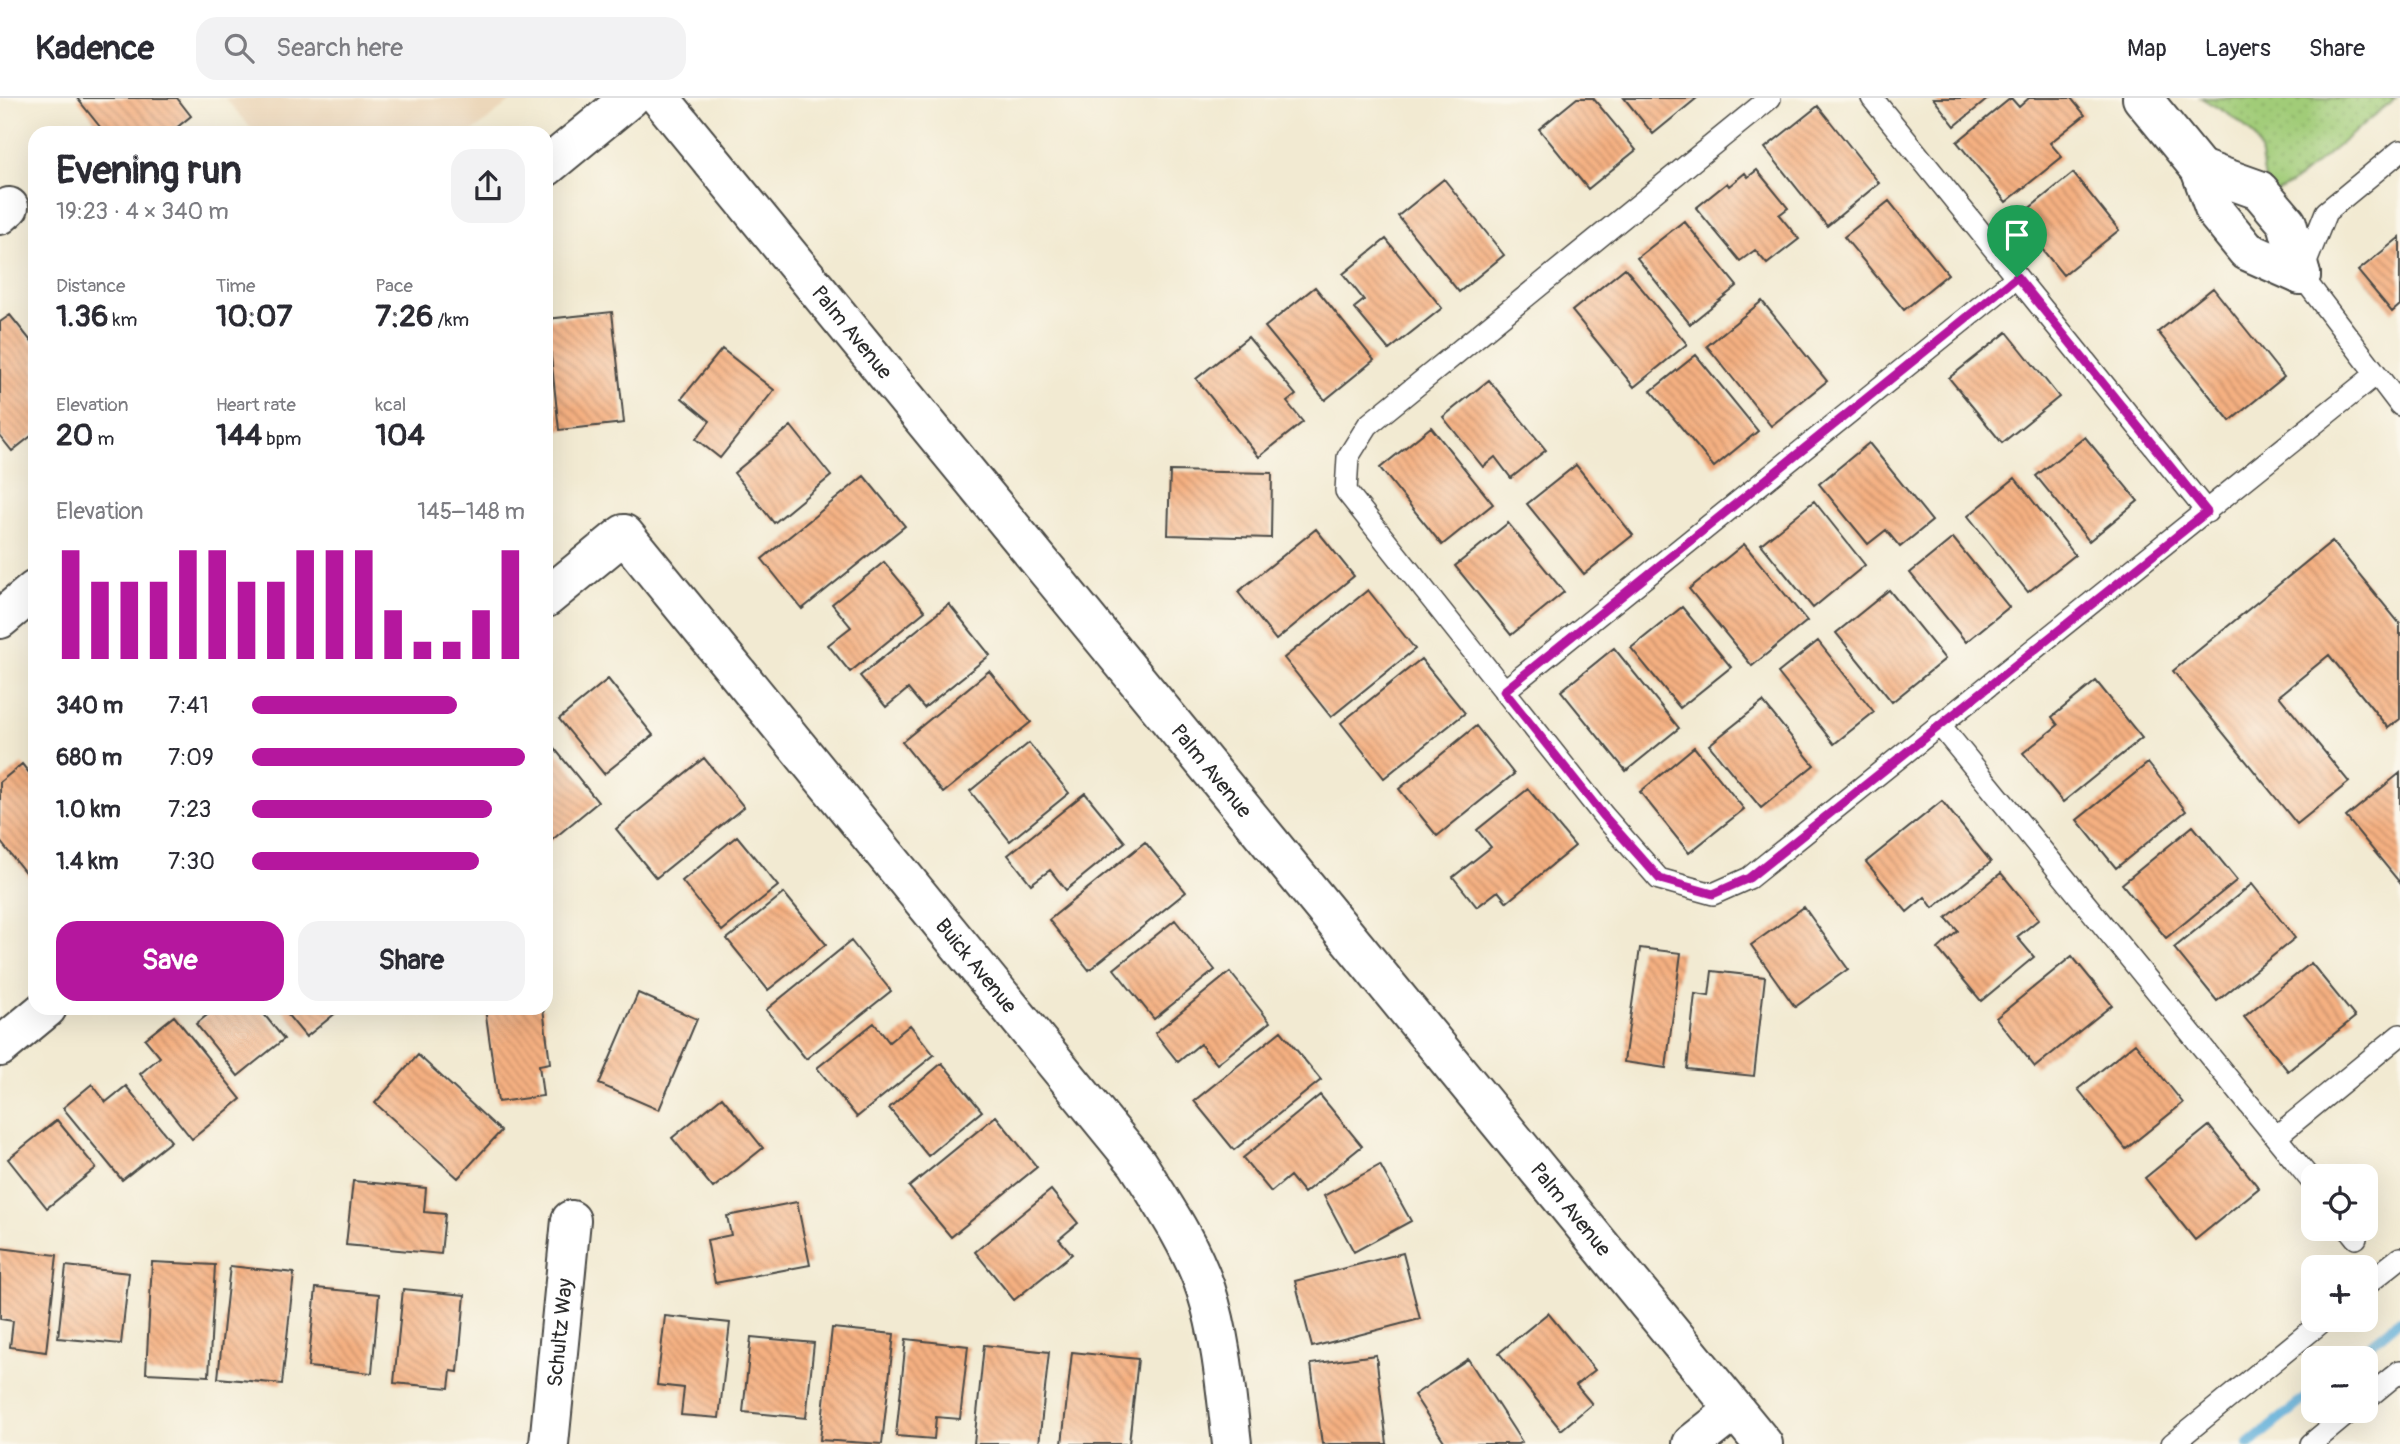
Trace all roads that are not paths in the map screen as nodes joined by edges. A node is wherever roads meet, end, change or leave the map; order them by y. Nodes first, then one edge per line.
1 (630, 98) edge
2 (660, 98) edge
3 (1770, 98) edge
4 (1872, 98) edge
5 (2142, 98) edge
6 (2400, 151) edge
7 (553, 161) edge
8 (2301, 275) junction
9 (2017, 277) junction
10 (2375, 375) junction
11 (2400, 405) edge
12 (2207, 512) junction
13 (553, 592) edge
14 (28, 596) edge
15 (0, 619) edge
16 (1504, 691) junction
17 (1939, 724) junction
18 (38, 1015) edge
19 (2400, 1035) edge
20 (0, 1046) edge
21 (2277, 1136) junction
22 (2301, 1167) edge
23 (571, 1220) dead end
24 (2400, 1258) edge
25 (2378, 1275) edge
26 (2309, 1332) edge
27 (2400, 1371) edge
28 (2378, 1389) edge
29 (1735, 1410) junction
30 (2336, 1423) edge
31 (550, 1444) edge
32 (1232, 1444) edge
33 (1692, 1444) edge
34 (1763, 1444) edge
35 (2172, 1444) edge
36 (2311, 1444) edge

1 - 7 street
2 - 29 street, Palm Avenue
3 - 16 lane
4 - 9 lane
5 - 8 street
6 - 8 lane
8 - 10 lane
9 - 12 lane
9 - 16 lane
10 - 11 lane
10 - 12 lane
12 - 17 lane
13 - 32 street, Buick Avenue
14 - 15 street
16 - 17 lane
17 - 21 lane
18 - 20 street
19 - 21 lane
21 - 22 lane
23 - 31 street, Schultz Way
24 - 25 lane
26 - 35 lane
27 - 28 lane
29 - 33 street
29 - 34 street, Palm Avenue
30 - 36 lane

